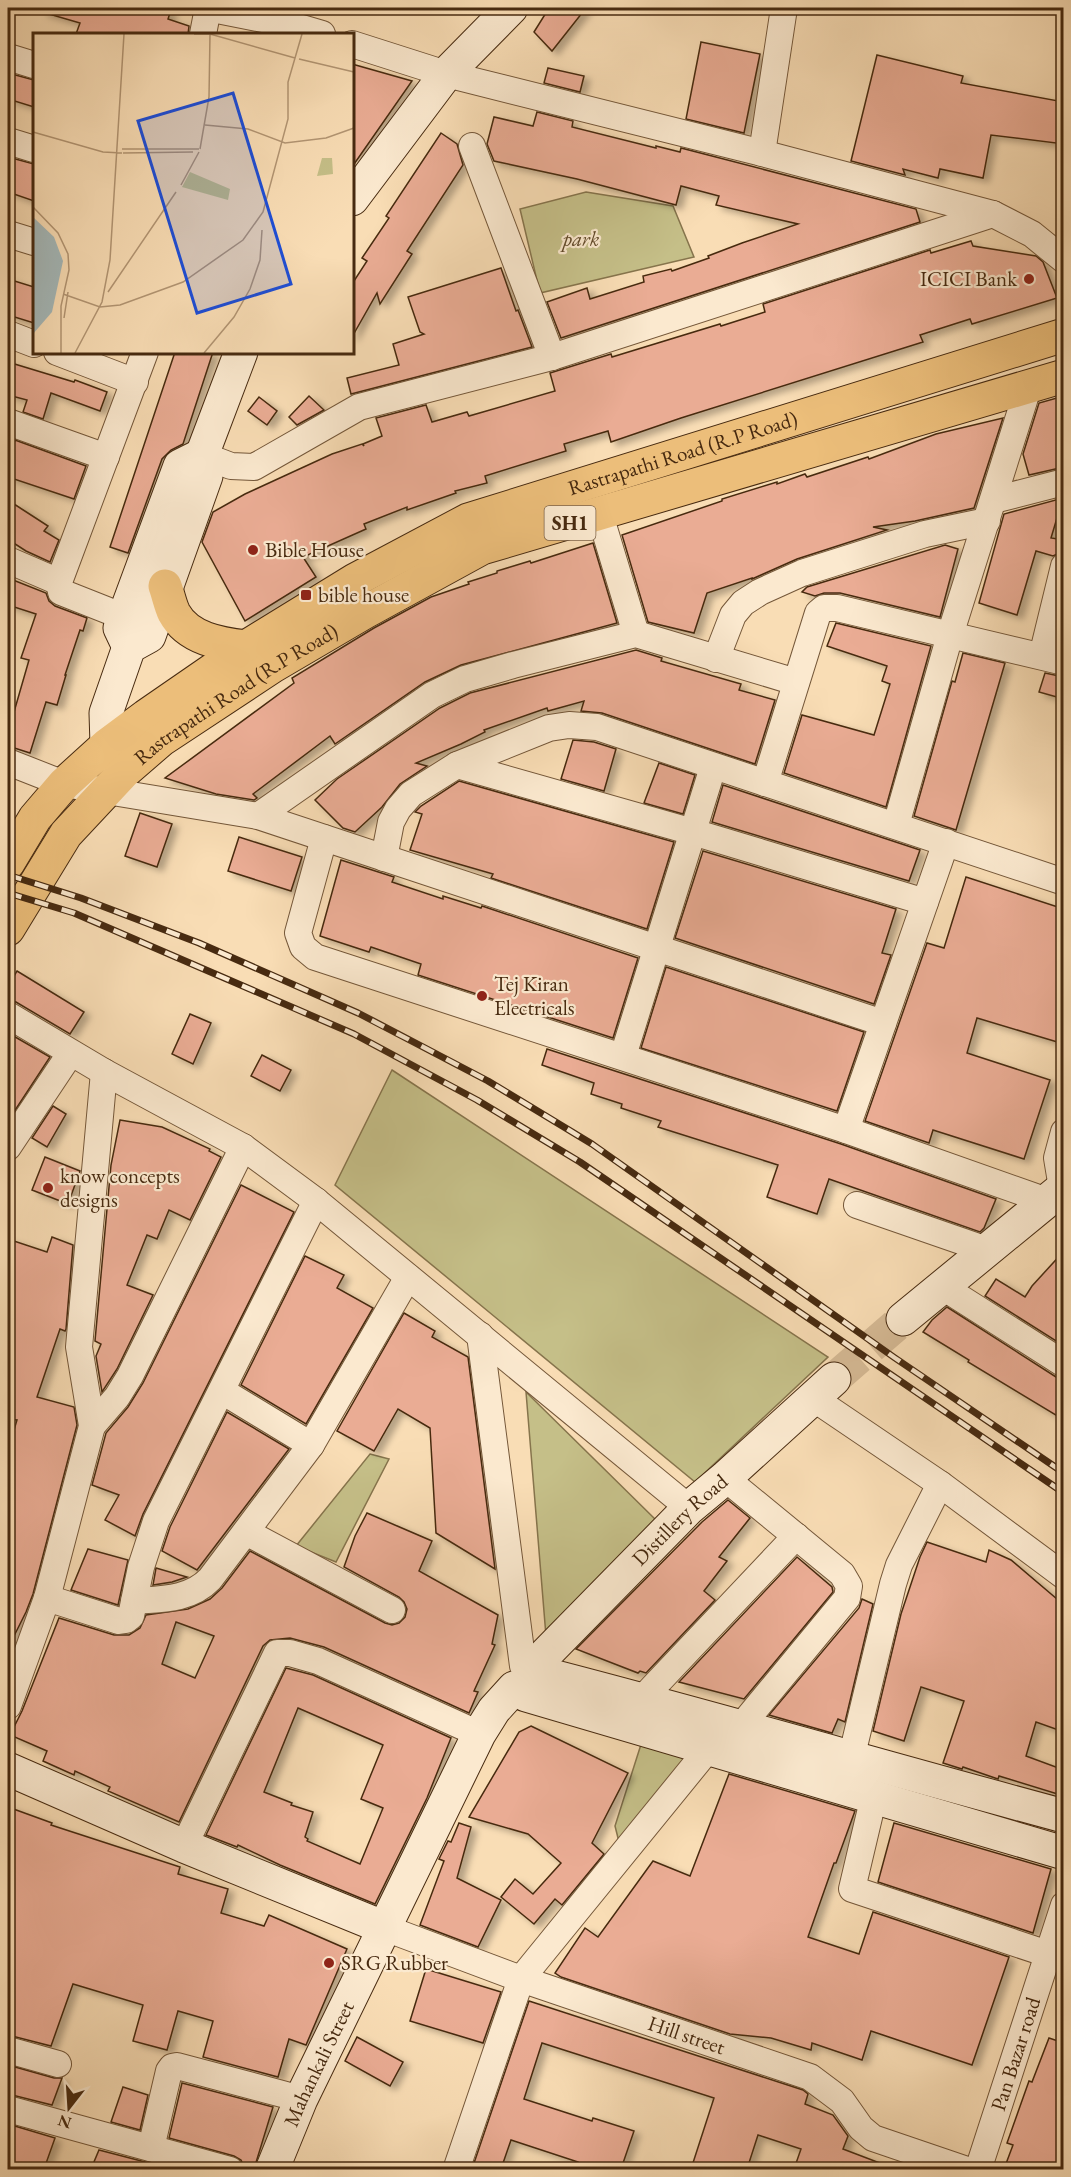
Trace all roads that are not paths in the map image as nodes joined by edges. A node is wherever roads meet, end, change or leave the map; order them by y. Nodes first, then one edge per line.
1 (208, 8) edge
2 (511, 8) edge
3 (784, 8) edge
4 (288, 22) edge
5 (203, 33) edge
6 (319, 33) edge
7 (354, 45) edge
8 (8, 57) edge
9 (33, 65) edge
10 (446, 74) junction
11 (8, 141) edge
12 (472, 147) dead end
13 (33, 149) edge
14 (762, 153) junction
15 (354, 196) edge
16 (993, 214) junction
17 (8, 234) edge
18 (33, 242) edge
19 (1064, 260) edge
20 (8, 334) edge
21 (1064, 335) edge
22 (33, 344) edge
23 (62, 354) edge
24 (144, 354) edge
25 (240, 354) edge
26 (552, 357) junction
27 (1064, 376) edge
28 (135, 382) junction
29 (1029, 385) junction
30 (8, 422) edge
31 (202, 455) junction
32 (106, 457) junction
33 (1064, 482) edge
34 (990, 511) junction
35 (600, 515) junction
36 (8, 560) edge
37 (1064, 566) edge
38 (59, 582) junction
39 (165, 586) junction
40 (109, 612) dead end
41 (636, 634) junction
42 (950, 635) junction
43 (129, 647) junction
44 (246, 647) junction
45 (716, 659) junction
46 (1053, 659) edge
47 (796, 682) junction
48 (8, 762) edge
49 (457, 765) junction
50 (713, 766) junction
51 (112, 770) junction
52 (765, 783) junction
53 (64, 784) junction
54 (258, 816) junction
55 (896, 825) junction
56 (693, 832) junction
57 (324, 838) junction
58 (946, 842) junction
59 (384, 858) junction
60 (8, 862) edge
61 (1064, 882) edge
62 (925, 902) junction
63 (8, 929) edge
64 (657, 948) junction
65 (8, 1015) edge
66 (883, 1023) junction
67 (70, 1054) junction
68 (623, 1056) junction
69 (104, 1072) junction
70 (846, 1130) junction
71 (1064, 1132) edge
72 (8, 1147) edge
73 (243, 1147) junction
74 (1057, 1192) edge
75 (315, 1201) junction
76 (857, 1205) dead end
77 (987, 1250) junction
78 (408, 1277) junction
79 (943, 1287) junction
80 (903, 1319) tunnel mouth
81 (480, 1335) junction
82 (1064, 1364) edge
83 (824, 1388) joint
84 (222, 1390) junction
85 (92, 1426) junction
86 (311, 1444) junction
87 (725, 1478) junction
88 (940, 1484) junction
89 (689, 1508) junction
90 (246, 1532) junction
91 (796, 1536) junction
92 (1064, 1576) edge
93 (47, 1598) junction
94 (134, 1600) junction
95 (392, 1610) dead end
96 (527, 1678) junction
97 (8, 1706) edge
98 (639, 1713) junction
99 (742, 1725) junction
100 (479, 1734) junction
101 (709, 1748) junction
102 (851, 1758) junction
103 (8, 1769) edge
104 (874, 1796) junction
105 (1064, 1816) edge
106 (184, 1846) junction
107 (1064, 1853) edge
108 (1064, 1905) edge
109 (385, 1928) junction
110 (1048, 1954) junction
111 (521, 1979) junction
112 (8, 2050) edge
113 (58, 2064) dead end
114 (301, 2099) junction
115 (8, 2109) edge
116 (151, 2148) junction
117 (230, 2169) edge
118 (272, 2169) edge
119 (456, 2169) edge
120 (967, 2169) edge
121 (978, 2169) edge

1 - 4 street
1 - 5 street
2 - 10 street
3 - 14 street
4 - 6 street
7 - 10 street
8 - 9 street
10 - 14 street
10 - 15 street
11 - 13 street
12 - 26 street
14 - 16 street
16 - 19 street
16 - 26 street
17 - 18 street
20 - 22 street
21 - 44 main road, Rastrapathi Road (R.P Road) / SH1
23 - 28 street
24 - 28 street
25 - 31 street
26 - 31 street
27 - 29 main road, Rastrapathi Road (R.P Road) / SH1
28 - 32 street
29 - 34 street
29 - 35 main road, Rastrapathi Road (R.P Road) / SH1
30 - 32 street
31 - 39 street
31 - 43 street
32 - 38 street
33 - 34 street
34 - 42 street
34 - 45 street
35 - 41 street
35 - 51 main road, Rastrapathi Road (R.P Road) / SH1
36 - 38 street
37 - 46 street
38 - 40 street
39 - 43 street
39 - 44 main road
41 - 45 street
41 - 54 street
42 - 46 street
42 - 47 street
42 - 55 street
43 - 51 street
44 - 51 main road, Rastrapathi Road (R.P Road) / SH1
45 - 47 street
47 - 52 street
48 - 53 street
49 - 50 street
49 - 56 street
49 - 59 street
50 - 52 street
50 - 56 street
51 - 53 main road, SH1
51 - 53 street
51 - 54 street
51 - 63 main road, SH1
52 - 55 street
53 - 60 main road, SH1
54 - 57 street
55 - 58 street
56 - 62 street
56 - 64 street
57 - 59 street
57 - 68 street
58 - 61 street
58 - 62 street
59 - 64 street
62 - 66 street
64 - 66 street
64 - 68 street
65 - 67 street
66 - 70 street
67 - 69 street
67 - 72 street
68 - 70 street
69 - 73 street
69 - 85 street
70 - 74 street
71 - 74 street
73 - 75 street
73 - 85 street
74 - 77 street
75 - 78 street
75 - 84 street
76 - 77 street
77 - 79 street
78 - 81 street
78 - 86 street
79 - 80 street
79 - 82 street
81 - 89 street
81 - 96 street
83 - 87 street, Distillery Road
83 - 88 street
84 - 86 street
84 - 94 street
85 - 93 street
86 - 90 street
87 - 89 street, Distillery Road
87 - 91 street
88 - 92 street
88 - 102 street
89 - 96 street, Distillery Road
90 - 94 street
90 - 95 street
91 - 98 street
91 - 99 street
93 - 94 street
93 - 97 street
96 - 98 street
96 - 100 street, Distillery Road
98 - 99 street
98 - 101 street
99 - 102 street
100 - 106 street
100 - 109 street, Distillery Road
101 - 104 street
101 - 111 street
102 - 105 street
103 - 106 street
104 - 107 street
104 - 110 street
106 - 109 street
108 - 110 street, Pan Bazar road
109 - 111 street, Hill street
109 - 114 street, Mahankali Street
110 - 121 street, Pan Bazar road
111 - 119 street
111 - 120 street, Hill street
112 - 113 street
114 - 116 street
114 - 118 street, Mahankali Street
115 - 116 street
116 - 117 street

